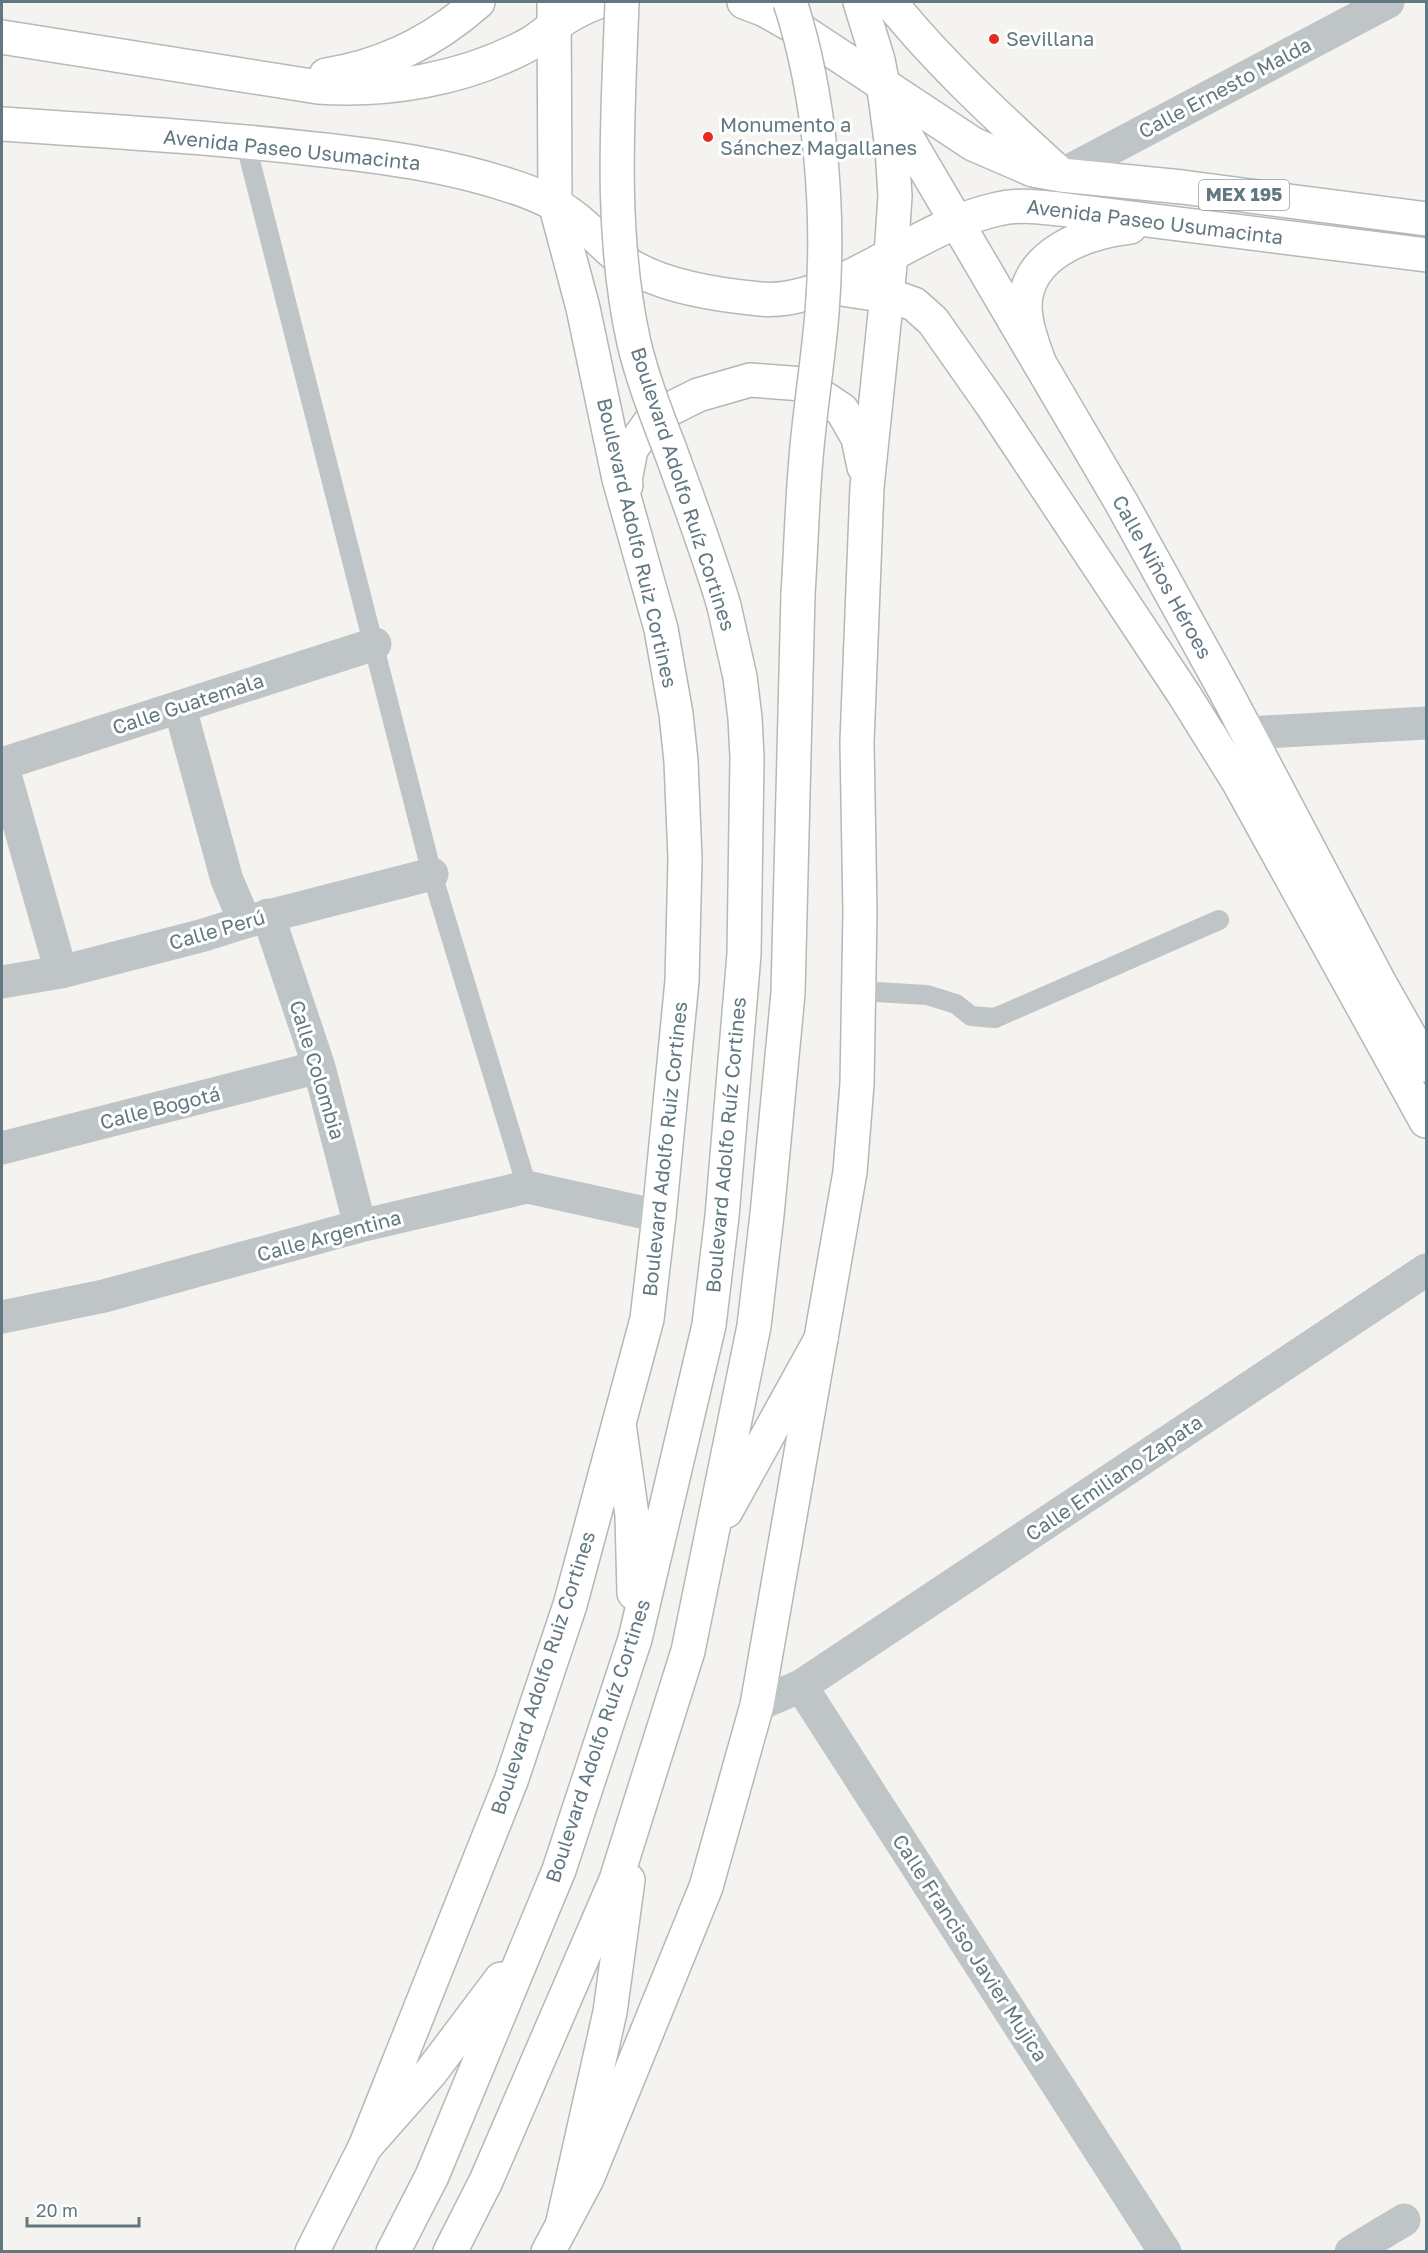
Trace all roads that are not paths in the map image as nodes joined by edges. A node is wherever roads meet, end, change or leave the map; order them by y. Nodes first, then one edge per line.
1 (478, 2) edge
2 (598, 2) edge
3 (622, 2) edge
4 (744, 2) edge
5 (790, 2) edge
6 (860, 2) edge
7 (890, 2) edge
8 (1388, 2) edge
9 (554, 14) edge
10 (2, 37) edge
11 (282, 81) junction
12 (883, 89) junction
13 (2, 124) edge
14 (245, 141) junction
15 (1061, 175) junction
16 (555, 204) junction
17 (1426, 219) edge
18 (957, 221) junction
19 (1176, 224) junction
20 (1426, 255) edge
21 (891, 256) junction
22 (818, 290) junction
23 (887, 296) junction
24 (1039, 362) junction
25 (867, 487) junction
26 (639, 549) junction
27 (375, 644) junction
28 (180, 708) junction
29 (1426, 723) edge
30 (1247, 733) junction
31 (1215, 745) junction
32 (2, 764) edge
33 (432, 874) junction
34 (256, 919) junction
35 (1219, 920) dead end
36 (61, 972) junction
37 (2, 982) edge
38 (858, 991) junction
39 (1426, 1065) edge
40 (319, 1067) junction
41 (1426, 1121) edge
42 (2, 1149) edge
43 (526, 1187) junction
44 (659, 1216) junction
45 (360, 1226) junction
46 (1426, 1270) edge
47 (2, 1317) edge
48 (821, 1339) junction
49 (619, 1425) junction
50 (710, 1538) junction
51 (635, 1639) junction
52 (801, 1686) junction
53 (757, 1705) junction
54 (639, 1806) junction
55 (531, 1939) junction
56 (366, 2147) junction
57 (1404, 2220) dead end
58 (555, 2239) edge
59 (312, 2252) edge
60 (393, 2252) edge
61 (450, 2252) edge
62 (1165, 2252) edge
63 (1351, 2252) edge

1 - 11 main road
2 - 9 main road
3 - 51 main road, Boulevard Adolfo Ruíz Cortines, bridge
4 - 12 main road, Avenida Paseo Usumacinta
5 - 50 main road, bridge
6 - 12 main road
7 - 15 main road
8 - 15 street, Calle Ernesto Malda
9 - 11 main road
9 - 16 main road, Boulevard Adolfo Ruiz Cortines
10 - 11 main road
12 - 15 main road, Avenida Paseo Usumacinta
12 - 18 main road, Calle Niños Héroes
12 - 21 main road
13 - 14 main road, Avenida Paseo Usumacinta
14 - 16 main road, Avenida Paseo Usumacinta
14 - 27 lane
15 - 17 main road, Avenida Paseo Usumacinta / MEX 195
16 - 22 main road, Avenida Paseo Usumacinta
16 - 26 main road, Boulevard Adolfo Ruiz Cortines
18 - 19 main road, Avenida Paseo Usumacinta
18 - 21 main road, Avenida Paseo Usumacinta
18 - 24 main road, Calle Niños Héroes
19 - 20 main road, Avenida Paseo Usumacinta / MEX 195
19 - 24 main road
21 - 22 main road, Avenida Paseo Usumacinta
21 - 23 main road
22 - 23 main road, Calle Niños Héroes
23 - 25 main road
23 - 31 main road, Calle Niños Héroes
24 - 30 main road, Calle Niños Héroes
25 - 26 main road
25 - 38 main road
26 - 44 main road, Boulevard Adolfo Ruiz Cortines
27 - 28 street, Calle Guatemala
27 - 33 lane
28 - 32 street, Calle Guatemala
28 - 34 street, Calle Colombia
29 - 30 street
30 - 31 street
30 - 39 main road, Calle Niños Héroes
31 - 41 main road, Calle Niños Héroes
32 - 36 street
33 - 34 street, Calle Perú
33 - 43 lane
34 - 36 street, Calle Perú
34 - 40 street, Calle Colombia
35 - 38 lane
36 - 37 street, Calle Perú
38 - 48 main road
40 - 42 street, Calle Bogotá
40 - 45 street, Calle Colombia
43 - 44 street, Calle Argentina
43 - 45 street, Calle Argentina
44 - 49 main road, Boulevard Adolfo Ruiz Cortines
45 - 47 street, Calle Argentina
46 - 52 street, Calle Emiliano Zapata
48 - 50 main road
48 - 53 main road
49 - 51 main road
49 - 56 main road, Boulevard Adolfo Ruiz Cortines
50 - 54 main road
51 - 55 main road, Boulevard Adolfo Ruíz Cortines
52 - 53 street
52 - 62 street, Calle Franciso Javier Mujica
53 - 58 main road
54 - 58 main road
54 - 61 main road
55 - 56 main road
55 - 60 main road, Boulevard Adolfo Ruíz Cortines
56 - 59 main road, Boulevard Adolfo Ruiz Cortines
57 - 63 street

